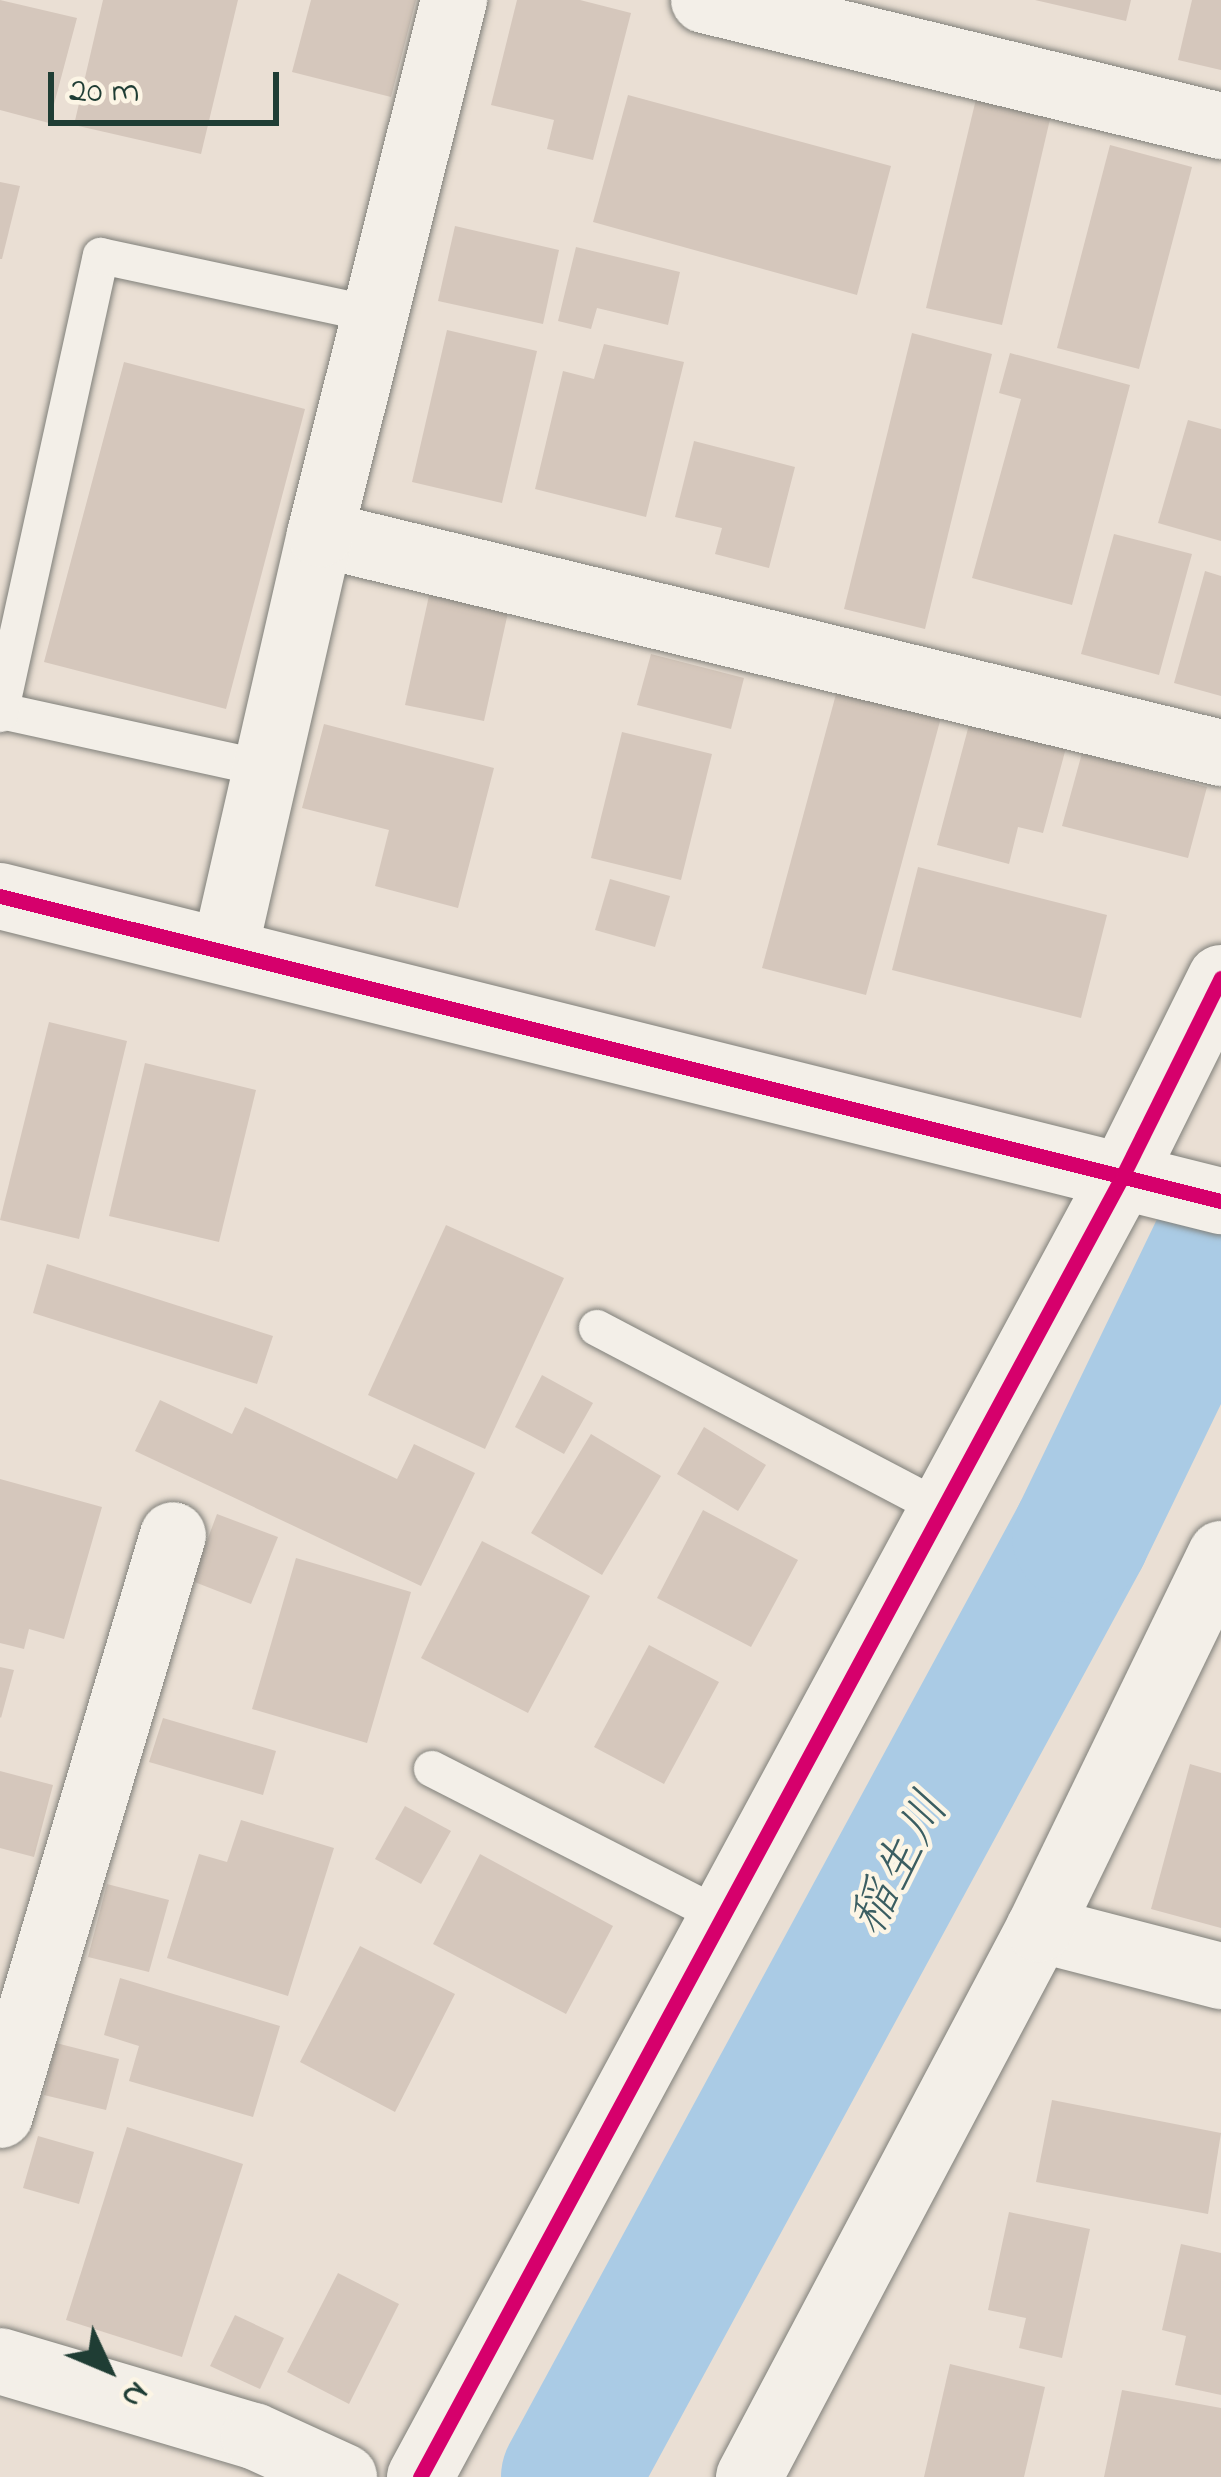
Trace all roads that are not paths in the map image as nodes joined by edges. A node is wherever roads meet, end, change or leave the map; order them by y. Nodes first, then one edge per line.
1 (454, 0) edge
2 (704, 0) edge
3 (1221, 126) edge
4 (376, 314) junction
5 (320, 535) junction
6 (0, 713) edge
7 (1221, 753) edge
8 (266, 769) junction
9 (0, 896) edge
10 (225, 949) junction
11 (1221, 978) edge
12 (1172, 1188) edge
13 (597, 1328) dead end
14 (943, 1510) junction
15 (173, 1535) dead end
16 (1221, 1554) edge
17 (432, 1769) dead end
18 (722, 1917) junction
19 (1039, 1929) junction
20 (1221, 1976) edge
21 (0, 2115) edge
22 (0, 2361) edge
23 (344, 2477) edge
24 (420, 2477) edge
25 (749, 2477) edge

1 - 4 street
2 - 3 street
4 - 5 street
4 - 6 lane
5 - 7 street
5 - 8 street
6 - 8 lane
8 - 10 street
9 - 10 street
10 - 12 street
11 - 12 street
12 - 14 street
13 - 14 lane
14 - 18 street
15 - 21 street
16 - 19 street
17 - 18 lane
18 - 24 street
19 - 20 street
19 - 25 street
22 - 23 street

